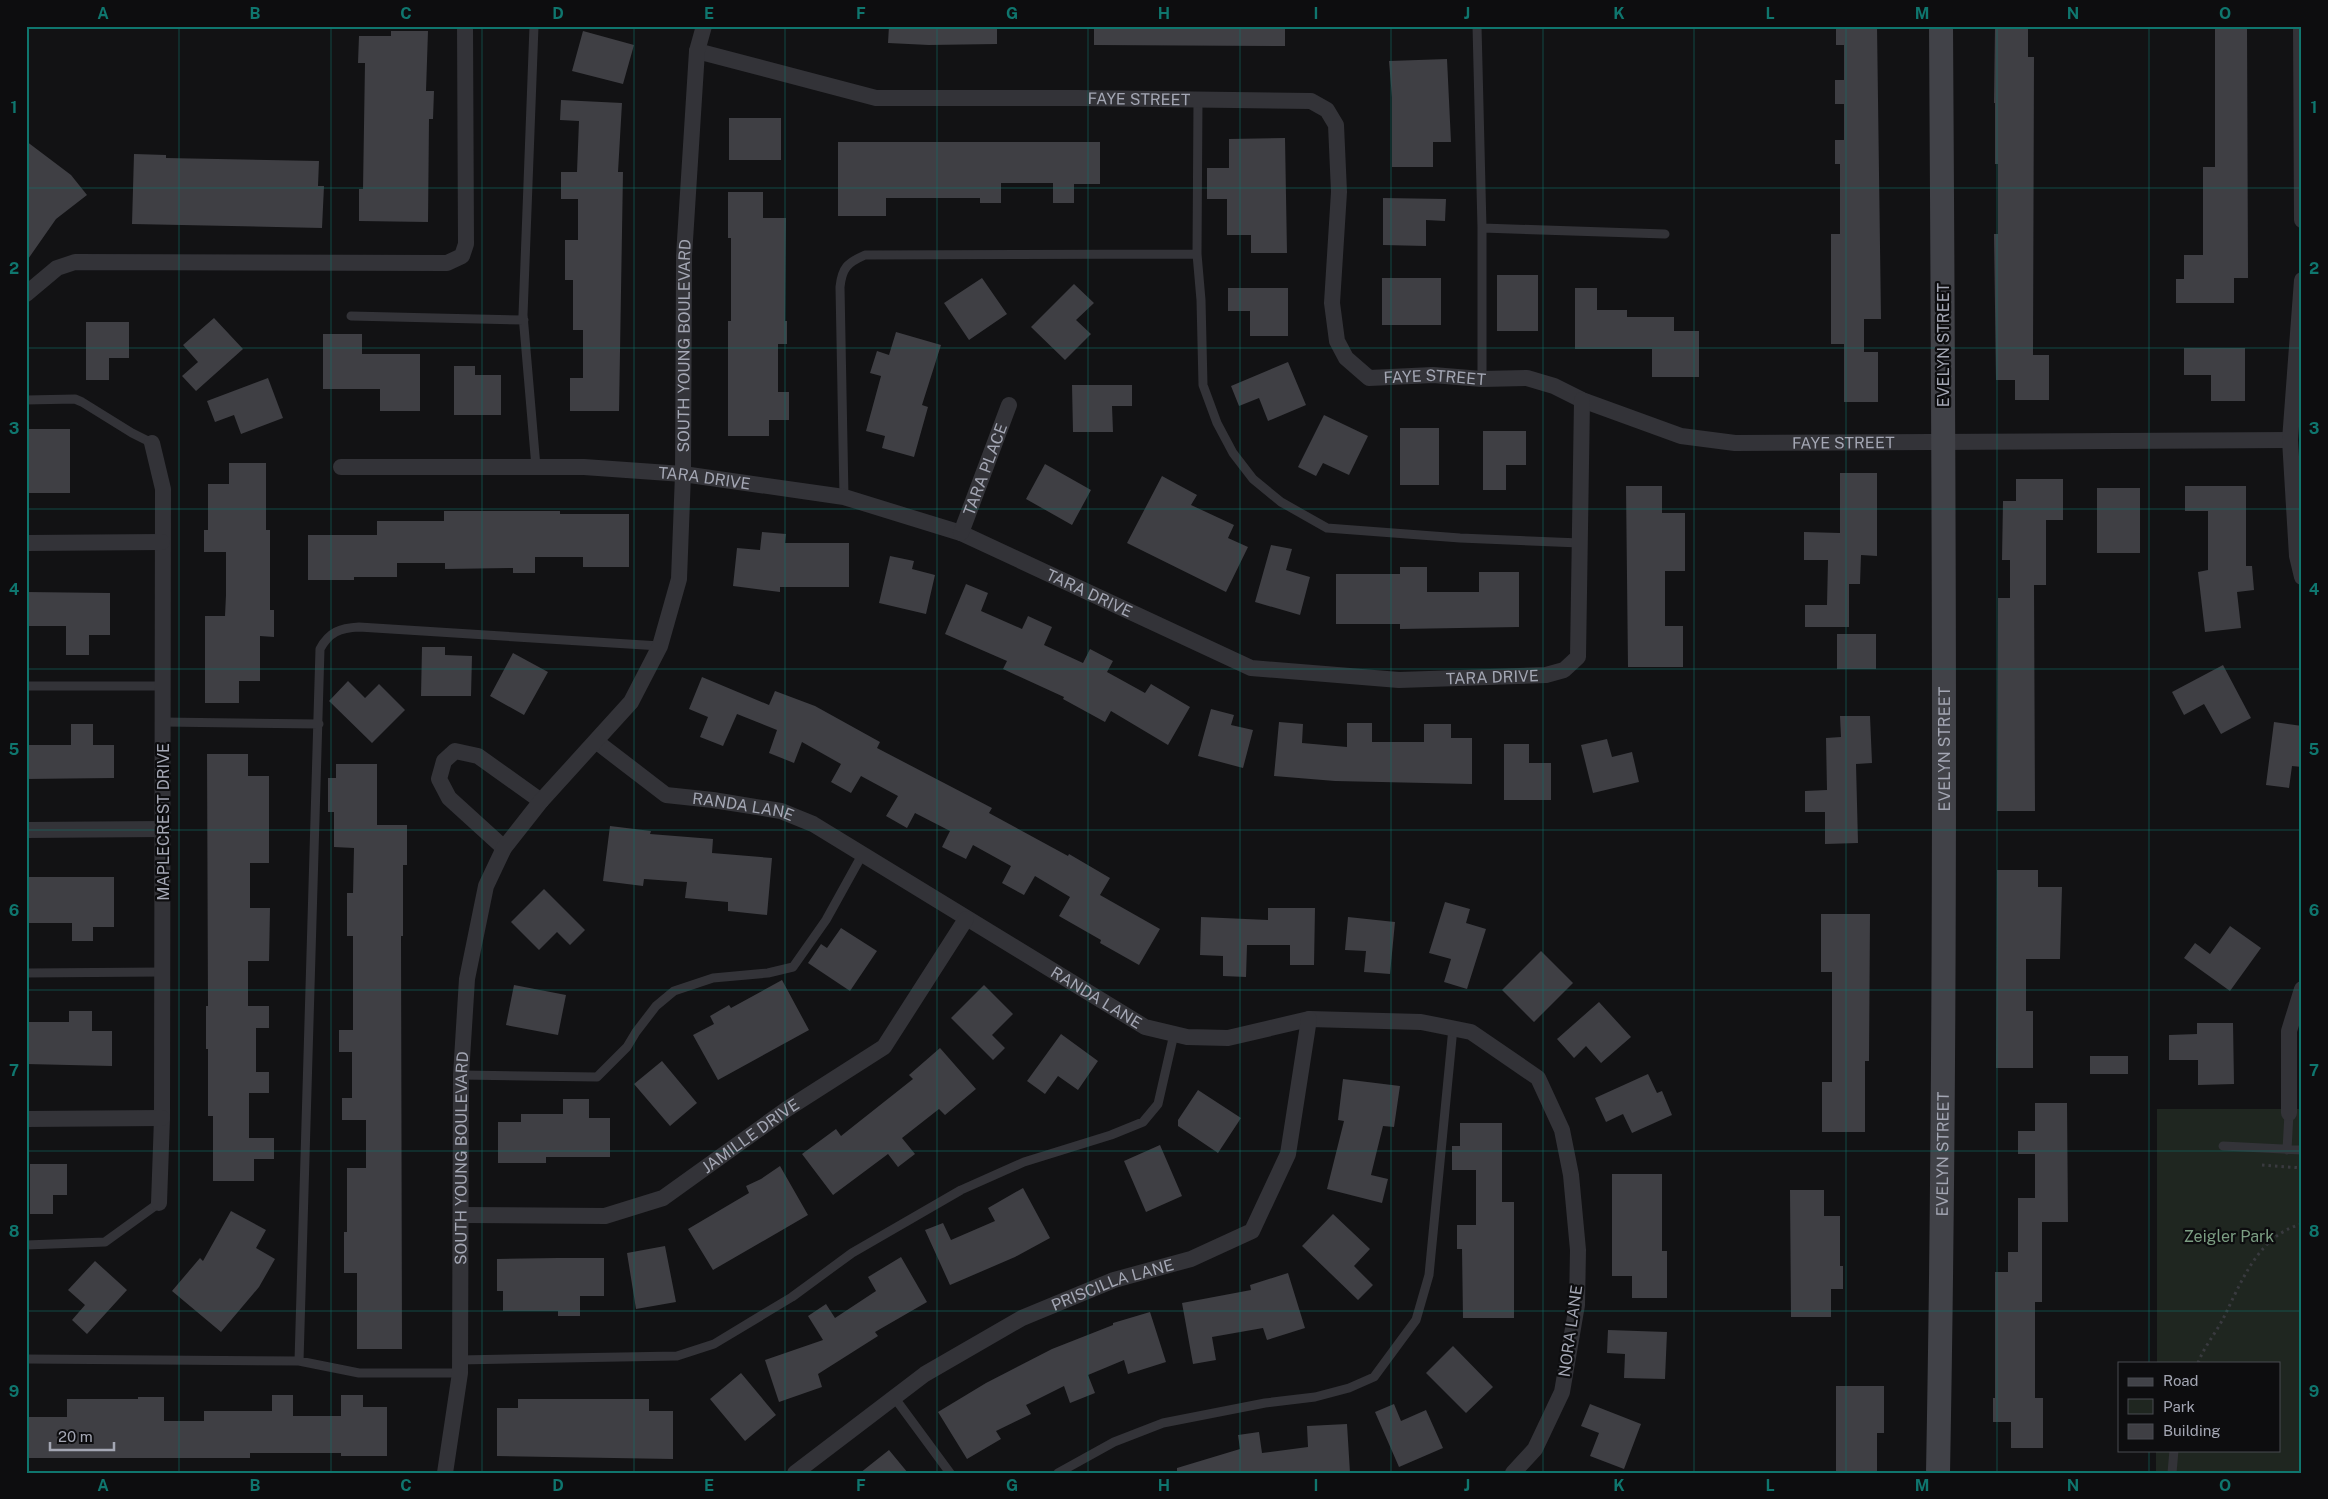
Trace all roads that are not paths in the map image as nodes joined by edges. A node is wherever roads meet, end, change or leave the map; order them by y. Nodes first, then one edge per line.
1 (465, 26) edge
2 (534, 26) edge
3 (704, 26) edge
4 (1477, 26) edge
5 (1941, 26) edge
6 (2301, 26) edge
7 (698, 52) junction
8 (1198, 100) junction
9 (2302, 132) edge
10 (2302, 220) edge
11 (1482, 228) junction
12 (1665, 234) dead end
13 (1197, 254) junction
14 (2302, 280) edge
15 (26, 294) edge
16 (351, 316) dead end
17 (524, 320) junction
18 (1482, 379) junction
19 (26, 400) edge
20 (1582, 400) junction
21 (1008, 405) dead end
22 (2296, 419) edge
23 (2290, 440) junction
24 (1944, 442) junction
25 (152, 443) joint
26 (341, 467) dead end
27 (536, 467) junction
28 (683, 474) junction
29 (844, 497) junction
30 (961, 533) junction
31 (162, 542) junction
32 (26, 543) edge
33 (1580, 543) junction
34 (2302, 577) edge
35 (660, 646) junction
36 (26, 686) edge
37 (163, 686) junction
38 (163, 722) junction
39 (319, 724) junction
40 (597, 742) junction
41 (541, 801) junction
42 (163, 829) junction
43 (26, 830) edge
44 (504, 848) junction
45 (862, 854) junction
46 (966, 919) junction
47 (163, 972) junction
48 (26, 973) edge
49 (2302, 989) edge
50 (1309, 1018) junction
51 (1453, 1028) junction
52 (1174, 1034) junction
53 (461, 1075) junction
54 (2289, 1113) joint
55 (162, 1118) junction
56 (26, 1119) edge
57 (2223, 1146) dead end
58 (2287, 1150) junction
59 (2302, 1150) edge
60 (1571, 1175) joint
61 (159, 1203) joint
62 (462, 1215) junction
63 (26, 1245) edge
64 (26, 1359) edge
65 (299, 1361) junction
66 (460, 1366) junction
67 (894, 1397) junction
68 (2174, 1452) edge
69 (445, 1473) edge
70 (795, 1473) edge
71 (950, 1473) edge
72 (1058, 1473) edge
73 (1513, 1473) edge
74 (1938, 1473) edge
75 (2172, 1473) edge

1 - 15 street
2 - 17 lane
3 - 7 street, SOUTH YOUNG BOULEVARD
4 - 11 lane
5 - 24 street, EVELYN STREET
6 - 9 street
7 - 8 street, FAYE STREET
7 - 28 street, SOUTH YOUNG BOULEVARD
8 - 13 lane
8 - 18 street, FAYE STREET
9 - 10 street
11 - 12 lane
11 - 18 lane
13 - 29 lane
13 - 33 lane
14 - 22 street
16 - 17 lane
17 - 27 lane
18 - 20 street, FAYE STREET
19 - 25 lane
20 - 24 street, FAYE STREET
20 - 33 street, TARA DRIVE
21 - 30 street, TARA PLACE
22 - 23 street
23 - 24 street, FAYE STREET
23 - 34 street
24 - 74 street, EVELYN STREET
25 - 31 street, MAPLECREST DRIVE
26 - 27 street, TARA DRIVE
27 - 28 street, TARA DRIVE
28 - 29 street, TARA DRIVE
28 - 35 street, SOUTH YOUNG BOULEVARD
29 - 30 street, TARA DRIVE
30 - 33 street, TARA DRIVE
31 - 32 street
31 - 37 street, MAPLECREST DRIVE
35 - 39 lane
35 - 40 street, SOUTH YOUNG BOULEVARD
36 - 37 lane
37 - 38 street, MAPLECREST DRIVE
38 - 39 lane
38 - 42 street, MAPLECREST DRIVE
39 - 65 lane
40 - 41 street, SOUTH YOUNG BOULEVARD
40 - 45 street, RANDA LANE
41 - 44 street, SOUTH YOUNG BOULEVARD
41 - 44 street
42 - 43 street
42 - 47 street, MAPLECREST DRIVE
44 - 53 street, SOUTH YOUNG BOULEVARD
45 - 46 street, RANDA LANE
45 - 53 lane
46 - 52 street, RANDA LANE
46 - 62 street, JAMILLE DRIVE
47 - 48 lane
47 - 55 street, MAPLECREST DRIVE
49 - 54 street
50 - 51 street, RANDA LANE
50 - 52 street, RANDA LANE
50 - 67 street, PRISCILLA LANE
51 - 60 street, RANDA LANE
51 - 72 lane
52 - 66 lane
53 - 62 street, SOUTH YOUNG BOULEVARD
54 - 58 lane
55 - 56 street
55 - 61 street, MAPLECREST DRIVE
57 - 58 lane
58 - 59 lane
60 - 73 street, NORA LANE
61 - 63 lane
62 - 66 street, SOUTH YOUNG BOULEVARD
64 - 65 lane
65 - 66 lane
66 - 69 street, SOUTH YOUNG BOULEVARD
67 - 70 street, PRISCILLA LANE
67 - 71 lane
68 - 75 lane

